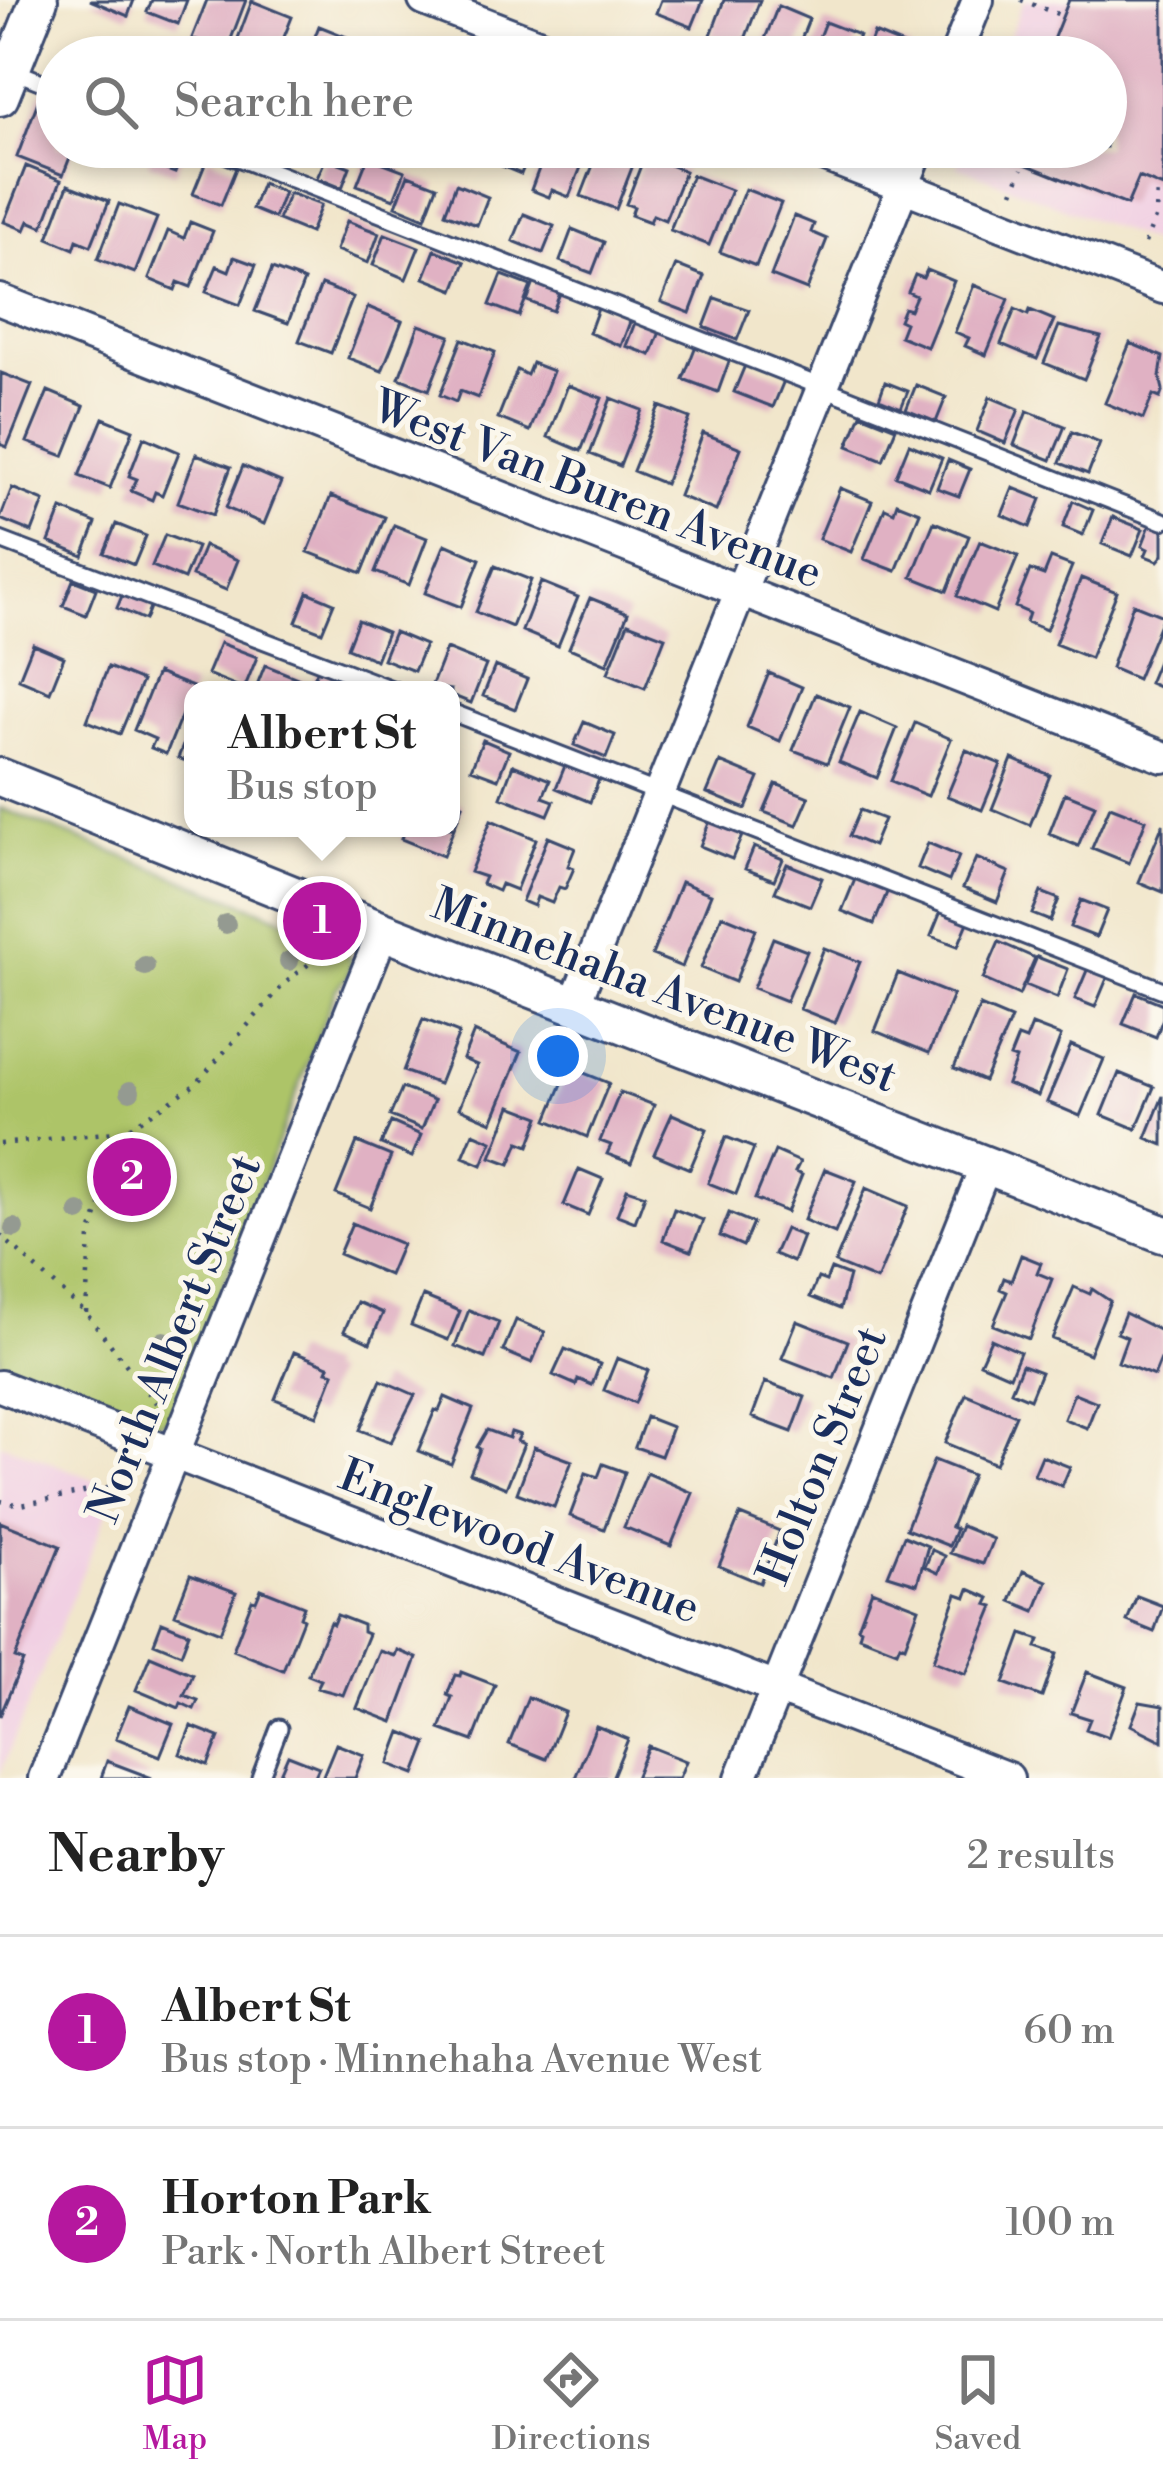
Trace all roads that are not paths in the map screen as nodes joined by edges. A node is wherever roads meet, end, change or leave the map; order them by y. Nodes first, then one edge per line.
1 (39, 0) edge
2 (424, 0) edge
3 (978, 0) edge
4 (517, 36) edge
5 (963, 36) edge
6 (4, 77) edge
7 (36, 84) edge
8 (264, 168) edge
9 (856, 168) edge
10 (911, 168) edge
11 (904, 187) junction
12 (1163, 288) edge
13 (0, 300) edge
14 (823, 385) junction
15 (1163, 521) edge
16 (0, 540) edge
17 (739, 592) junction
18 (370, 681) edge
19 (460, 715) edge
20 (1163, 757) edge
21 (0, 777) edge
22 (661, 792) junction
23 (383, 931) junction
24 (1163, 990) edge
25 (575, 1004) junction
26 (986, 1165) junction
27 (1163, 1234) edge
28 (0, 1386) edge
29 (176, 1455) junction
30 (777, 1687) junction
31 (278, 1728) dead end
32 (44, 1778) edge
33 (260, 1778) edge
34 (741, 1778) edge
35 (1008, 1778) edge

1 - 6 street
2 - 4 street
3 - 5 street
6 - 7 lane
8 - 14 lane
9 - 11 street
10 - 11 street
11 - 12 street
11 - 14 street
13 - 17 street, West Van Buren Avenue
14 - 15 lane
14 - 17 street
16 - 18 lane
17 - 20 street, West Van Buren Avenue
17 - 22 street
19 - 22 lane
21 - 23 street, Minnehaha Avenue West
22 - 24 lane
22 - 25 street
23 - 25 street, Minnehaha Avenue West
23 - 29 street, North Albert Street
25 - 26 street, Minnehaha Avenue West
26 - 27 street, Minnehaha Avenue West
26 - 30 street, Holton Street
28 - 29 street, Englewood Avenue
29 - 30 street, Englewood Avenue
29 - 32 street, North Albert Street
30 - 34 street, Holton Street
30 - 35 street, Englewood Avenue
31 - 33 lane

